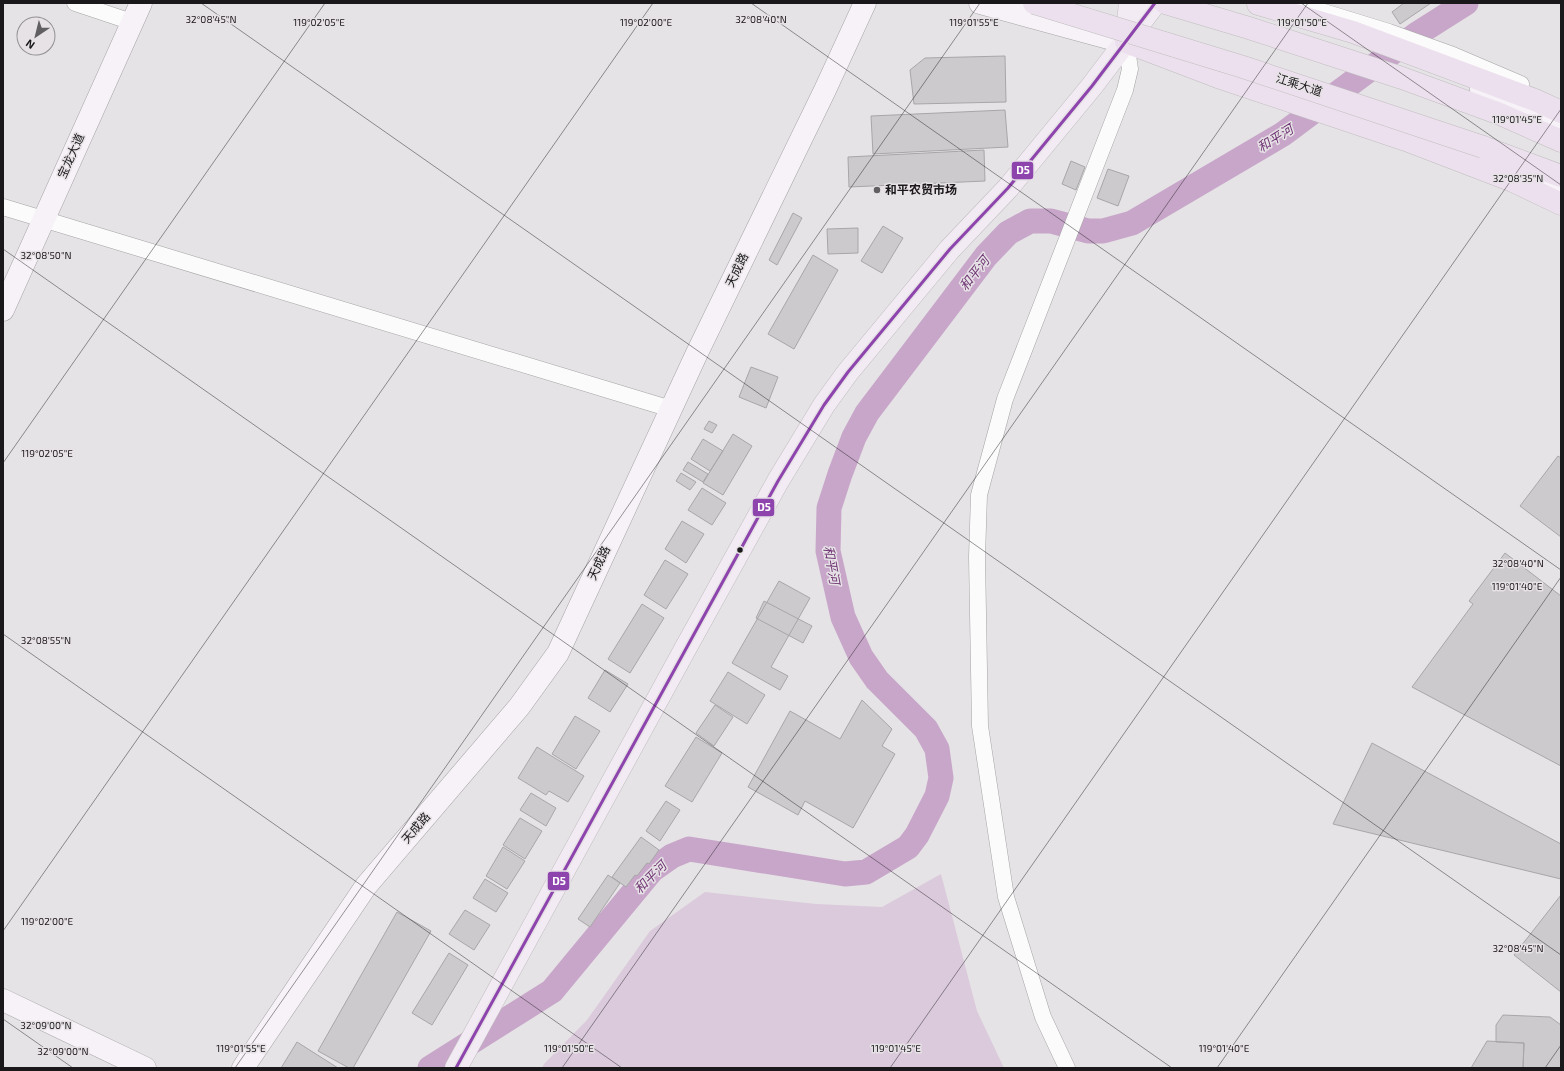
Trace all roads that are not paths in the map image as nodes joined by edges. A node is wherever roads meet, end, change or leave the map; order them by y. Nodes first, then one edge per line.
1 (75, 3) edge
2 (865, 3) edge
3 (980, 3) edge
4 (1034, 3) edge
5 (1130, 3) edge
6 (1154, 3) edge
7 (1165, 3) edge
8 (1256, 3) edge
9 (136, 13) edge
10 (1126, 42) junction
11 (1297, 99) junction
12 (1561, 102) edge
13 (1561, 112) edge
14 (1561, 127) edge
15 (1561, 141) edge
16 (1561, 176) edge
17 (1561, 190) edge
18 (1561, 204) edge
19 (3, 207) edge
20 (43, 220) junction
21 (3, 310) edge
22 (671, 409) junction
23 (3, 1000) edge
24 (145, 1068) edge
25 (243, 1068) edge
26 (456, 1068) edge
27 (1067, 1068) edge

1 - 9 street
2 - 22 street, 天成路
3 - 10 street
4 - 16 highway, 江乘大道, bridge
5 - 10 main road
6 - 10 main road
7 - 15 highway
8 - 12 street
8 - 13 highway
8 - 14 street
9 - 20 street, 宝龙大道
10 - 11 highway
10 - 26 main road
10 - 27 street
11 - 17 street
11 - 18 highway
19 - 20 street
20 - 21 street, 宝龙大道
20 - 22 street
22 - 25 street, 天成路
23 - 24 street

